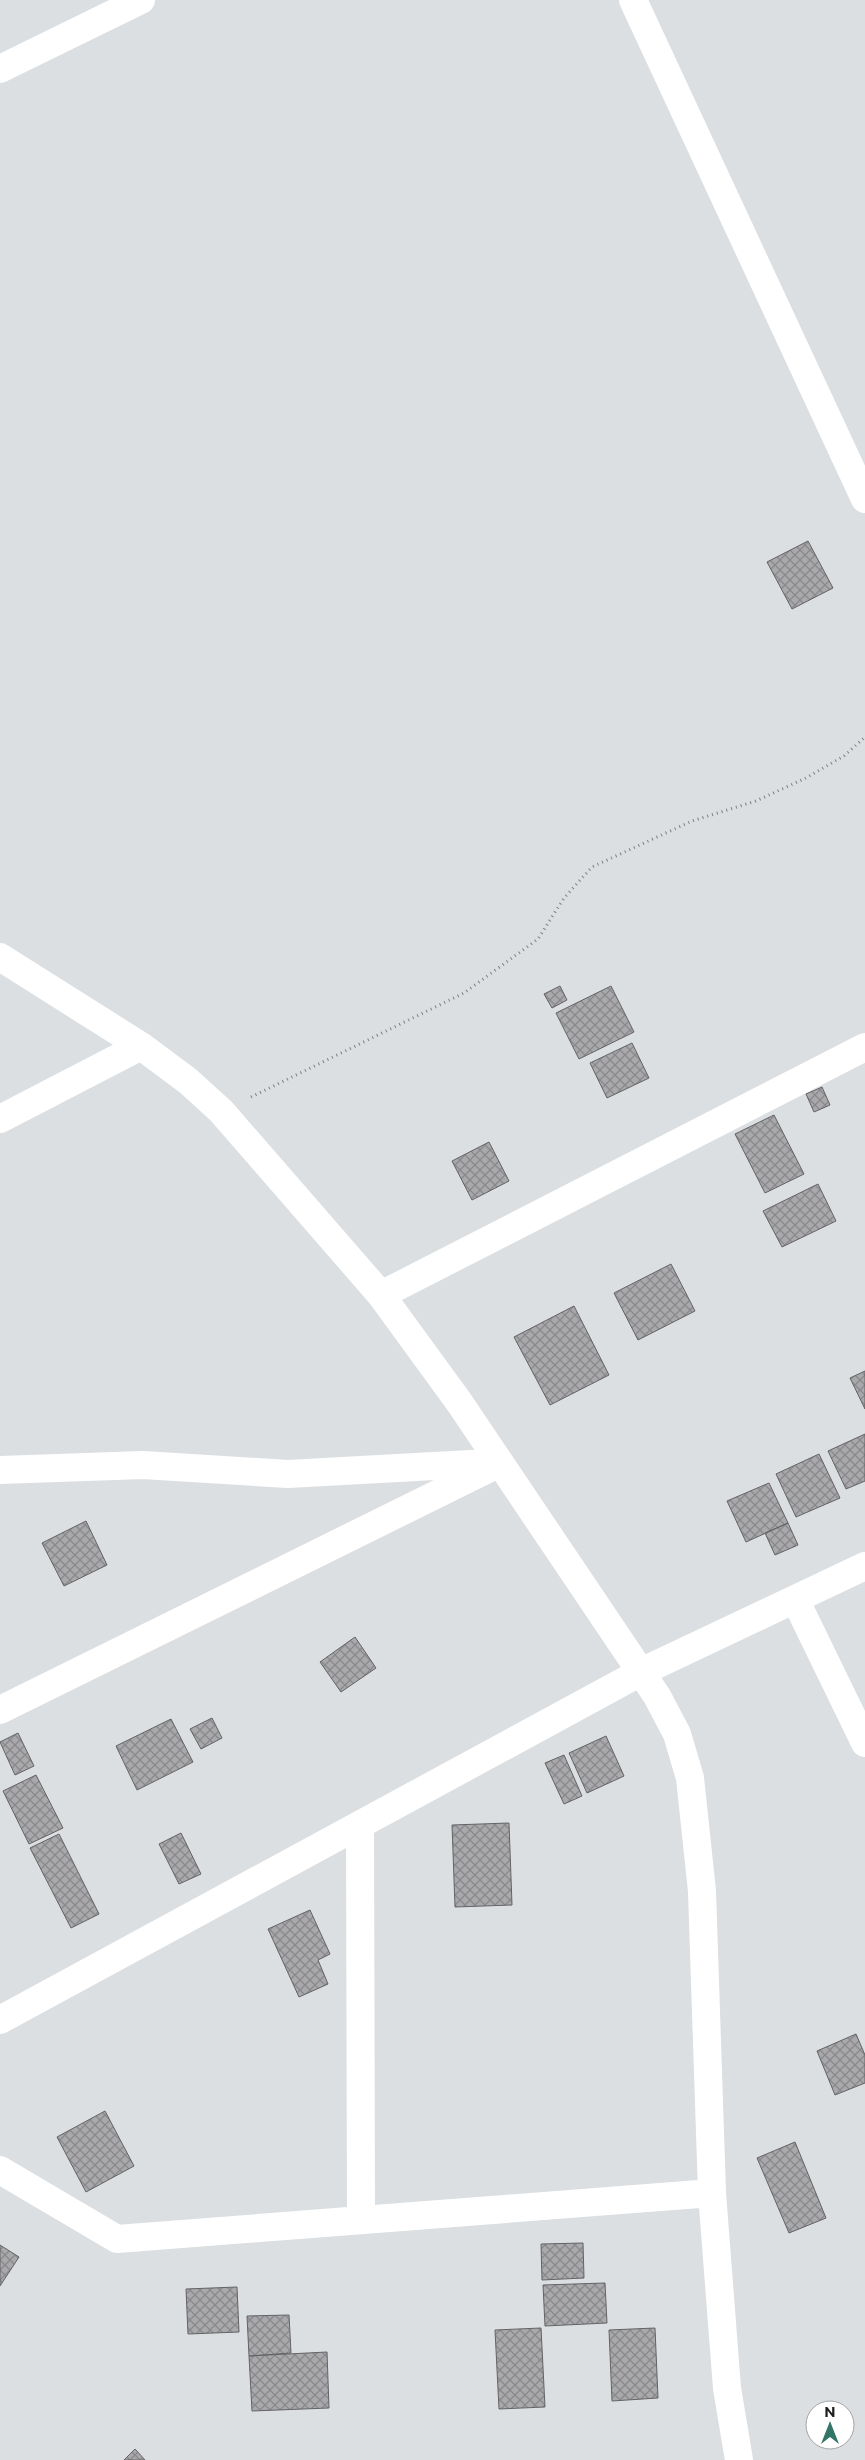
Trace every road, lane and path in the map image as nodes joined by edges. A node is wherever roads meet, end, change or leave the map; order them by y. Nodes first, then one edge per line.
1 (141, 0) edge
2 (633, 0) edge
3 (0, 69) edge
4 (865, 499) edge
5 (865, 737) edge
6 (0, 957) edge
7 (141, 1046) junction
8 (865, 1047) edge
9 (222, 1111) junction
10 (0, 1119) edge
11 (381, 1295) junction
12 (500, 1463) junction
13 (0, 1470) edge
14 (865, 1566) edge
15 (795, 1599) junction
16 (641, 1672) junction
17 (0, 1710) edge
18 (865, 1743) edge
19 (360, 1825) junction
20 (0, 2020) edge
21 (0, 2170) edge
22 (712, 2193) junction
23 (361, 2220) junction
24 (740, 2460) edge

1 - 3 street
2 - 4 street
5 - 9 path
6 - 7 street
7 - 9 street
7 - 10 street
8 - 11 street
9 - 11 street
11 - 12 street
12 - 13 street
12 - 16 street
12 - 17 street
14 - 15 street
15 - 16 street
15 - 18 street
16 - 19 street
16 - 22 street
19 - 20 street
19 - 23 street
21 - 23 street
22 - 23 street
22 - 24 street

